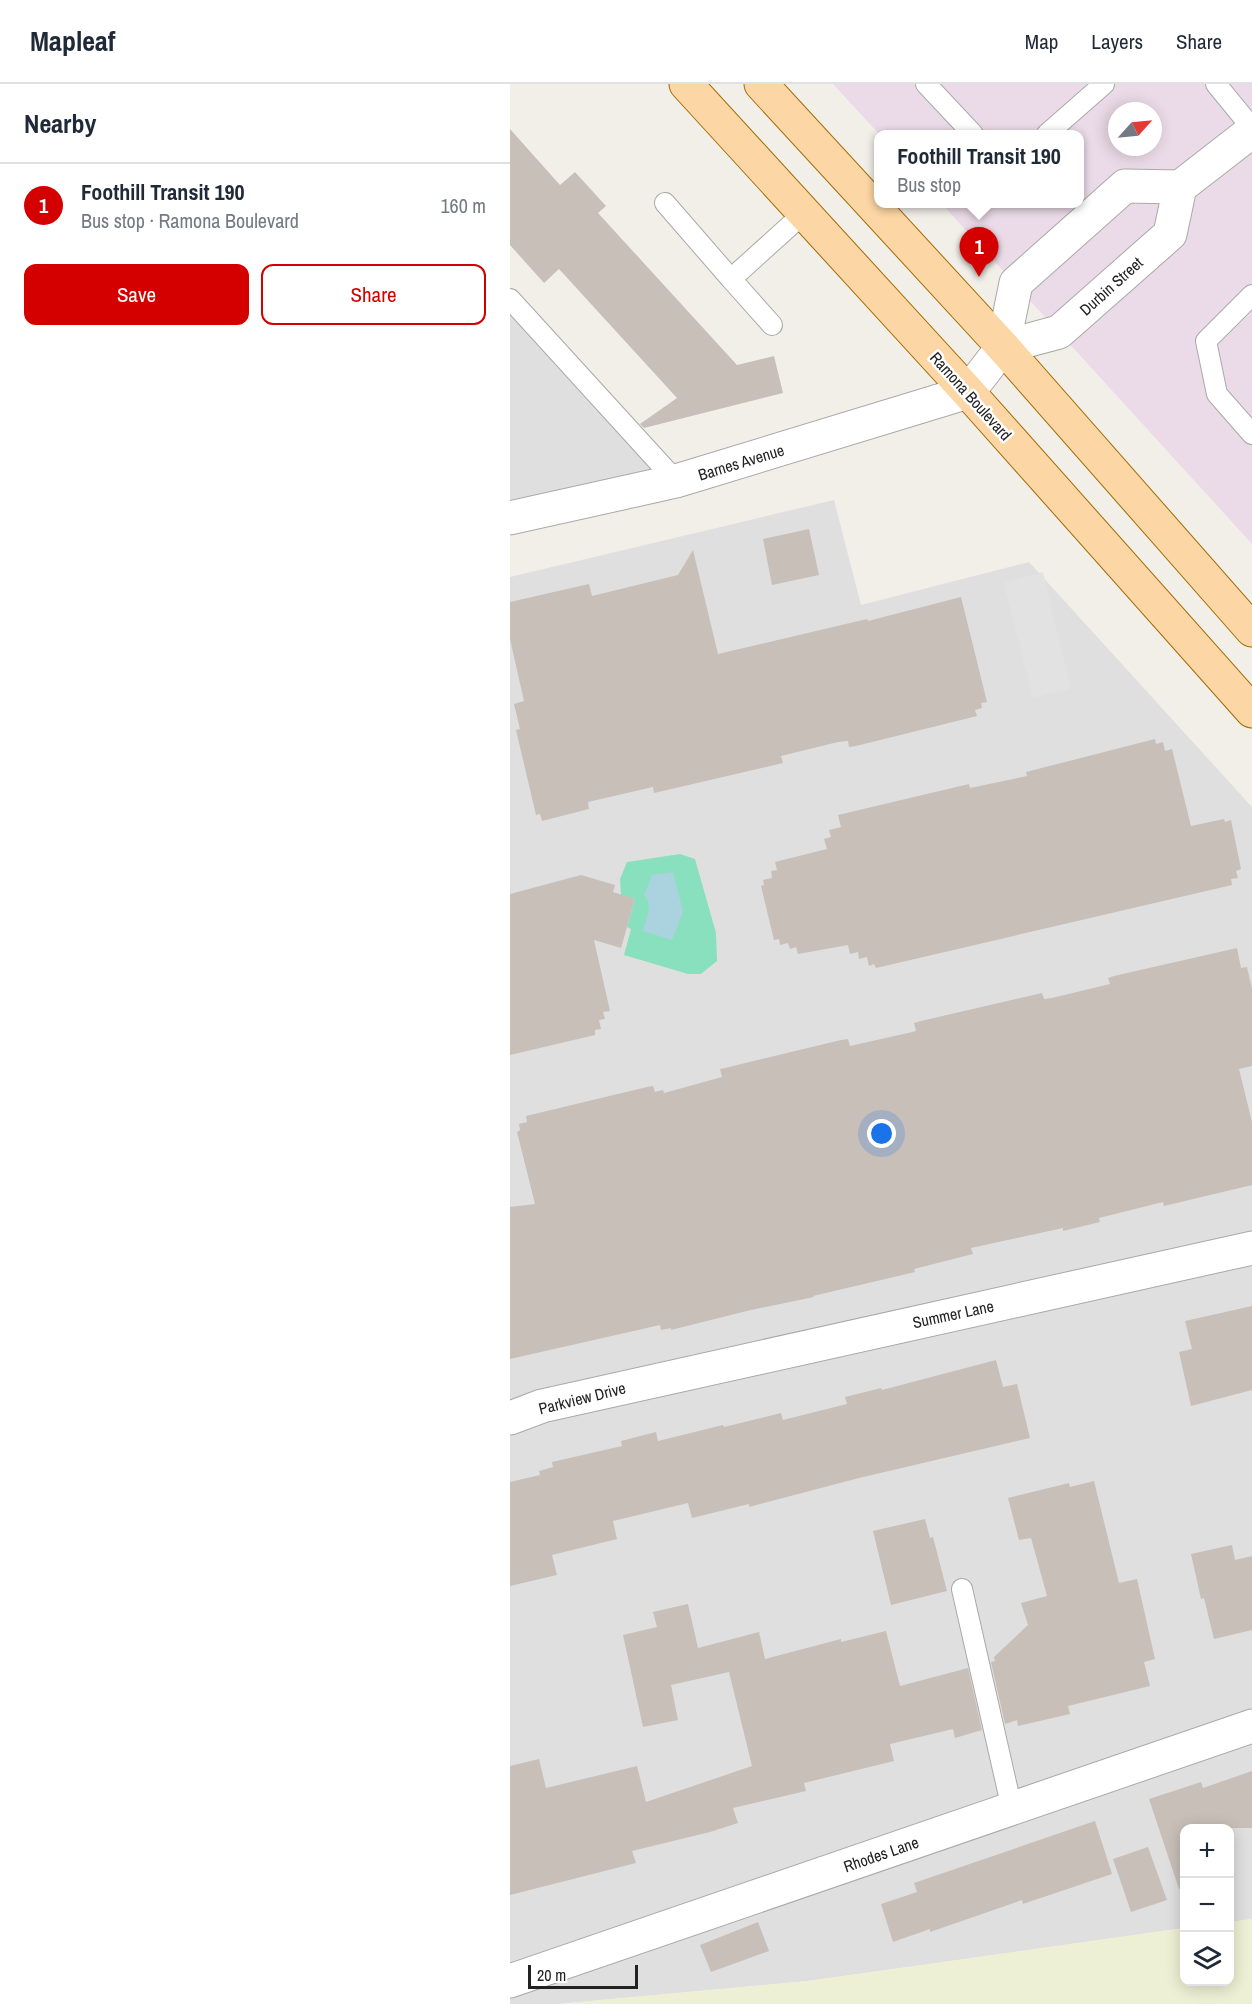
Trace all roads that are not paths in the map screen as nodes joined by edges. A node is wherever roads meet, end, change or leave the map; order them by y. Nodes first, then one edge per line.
1 (686, 84) edge
2 (761, 84) edge
3 (926, 84) edge
4 (1104, 84) edge
5 (1216, 84) edge
6 (1252, 129) edge
7 (968, 130) edge
8 (1053, 130) edge
9 (1180, 187) junction
10 (665, 203) dead end
11 (874, 207) edge
12 (875, 208) edge
13 (804, 213) junction
14 (731, 279) junction
15 (1252, 295) edge
16 (510, 299) edge
17 (772, 325) dead end
18 (1003, 347) junction
19 (968, 392) junction
20 (1252, 434) edge
21 (676, 482) junction
22 (510, 518) edge
23 (1252, 630) edge
24 (1252, 711) edge
25 (1252, 1248) edge
26 (655, 1380) joint
27 (510, 1418) edge
28 (962, 1589) dead end
29 (1252, 1726) edge
30 (1012, 1809) junction
31 (510, 1981) edge

1 - 13 main road, Ramona Boulevard
2 - 11 main road
3 - 7 lane
4 - 8 lane
5 - 6 lane
6 - 9 street
9 - 18 street, Durbin Street
9 - 18 street
10 - 14 lane
12 - 18 main road
13 - 14 lane
13 - 19 main road, Ramona Boulevard
14 - 17 lane
15 - 20 lane
16 - 21 lane
18 - 19 street
18 - 23 main road
19 - 21 street, Barnes Avenue
19 - 24 main road, Ramona Boulevard
21 - 22 street, Barnes Avenue
25 - 26 street, Summer Lane
26 - 27 street, Parkview Drive
28 - 30 lane
29 - 30 street, Rhodes Lane
30 - 31 street, Rhodes Lane

